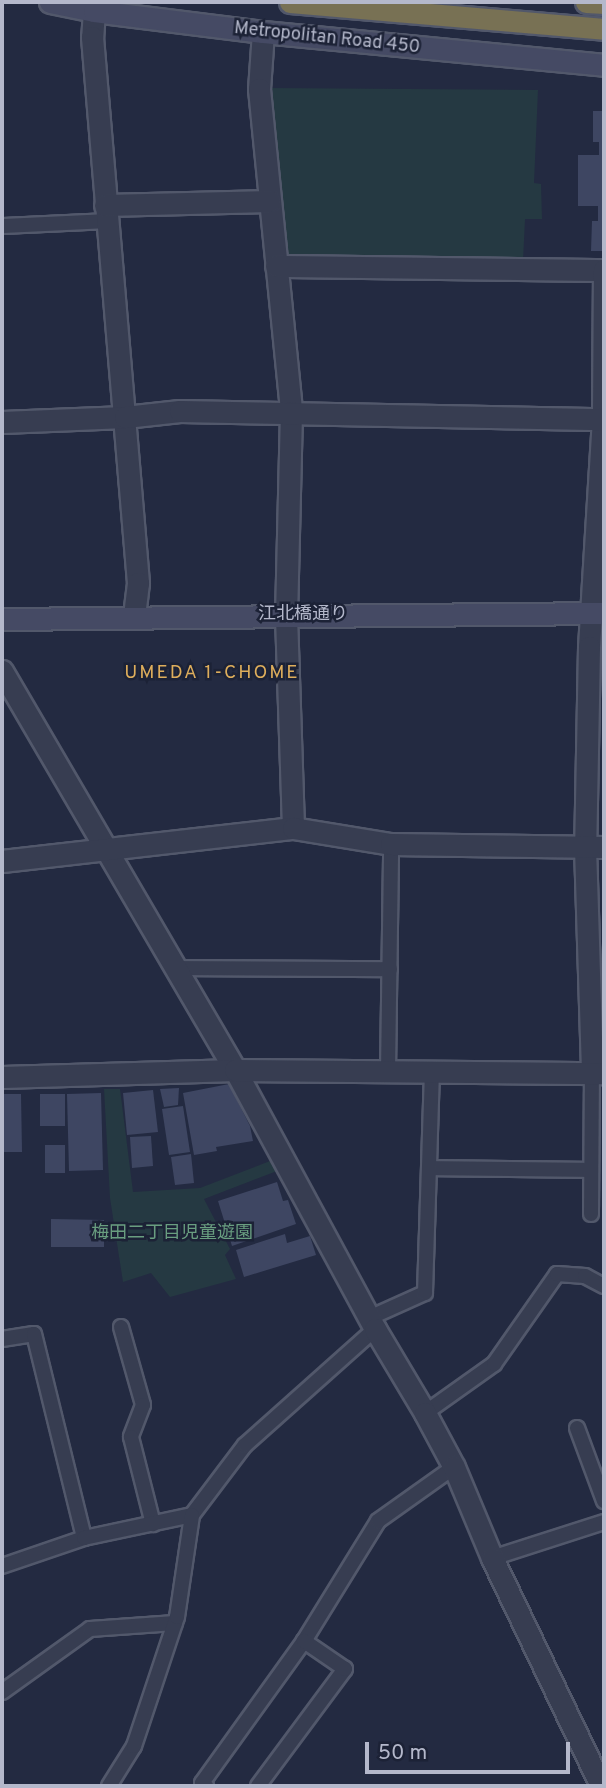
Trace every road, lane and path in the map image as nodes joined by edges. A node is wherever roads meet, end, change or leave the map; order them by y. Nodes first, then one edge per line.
1 (51, 2) edge
2 (290, 2) edge
3 (586, 2) edge
4 (604, 3) edge
5 (94, 11) junction
6 (604, 29) edge
7 (263, 32) junction
8 (604, 65) edge
9 (270, 201) junction
10 (106, 213) junction
11 (2, 226) edge
12 (276, 266) junction
13 (291, 412) junction
14 (125, 417) junction
15 (603, 419) edge
16 (2, 422) edge
17 (598, 613) edge
18 (134, 615) junction
19 (286, 616) junction
20 (2, 619) edge
21 (2, 671) edge
22 (293, 828) junction
23 (391, 844) junction
24 (594, 847) edge
25 (105, 850) junction
26 (2, 861) edge
27 (596, 952) edge
28 (175, 968) junction
29 (390, 969) junction
30 (235, 1070) junction
31 (388, 1072) junction
32 (432, 1072) junction
33 (598, 1073) edge
34 (2, 1077) edge
35 (429, 1168) junction
36 (591, 1170) junction
37 (590, 1214) dead end
38 (604, 1286) edge
39 (372, 1323) junction
40 (121, 1327) dead end
41 (2, 1339) edge
42 (425, 1413) junction
43 (577, 1428) dead end
44 (454, 1467) junction
45 (604, 1501) edge
46 (192, 1515) junction
47 (604, 1522) edge
48 (153, 1524) junction
49 (84, 1538) junction
50 (492, 1558) junction
51 (2, 1566) edge
52 (175, 1623) junction
53 (304, 1641) junction
54 (2, 1692) edge
55 (109, 1786) edge
56 (206, 1786) edge
57 (258, 1786) edge
58 (601, 1786) edge

1 - 5 main road, Metropolitan Road 450
2 - 6 highway
3 - 4 highway
5 - 7 main road, Metropolitan Road 450
5 - 10 street
7 - 8 main road, Metropolitan Road 450
7 - 9 street
9 - 10 street
9 - 12 street
10 - 11 lane
10 - 14 street
12 - 13 street
12 - 15 street
13 - 14 street
13 - 15 street
13 - 19 street
14 - 16 street
14 - 18 street
15 - 17 street
17 - 19 main road, 江北橋通り
17 - 24 street
18 - 19 main road, 江北橋通り
18 - 20 main road, 江北橋通り
19 - 22 street
21 - 25 street
22 - 23 street
22 - 25 street
23 - 24 street
23 - 29 lane
24 - 27 street
25 - 26 street
25 - 28 street
27 - 33 street
28 - 29 lane
28 - 30 street
29 - 31 lane
30 - 31 street
30 - 34 street
30 - 39 street
31 - 32 street
32 - 33 street
32 - 35 lane
33 - 36 lane
35 - 36 lane
35 - 39 lane
36 - 37 lane
38 - 42 lane
39 - 42 street
39 - 46 lane
40 - 48 lane
41 - 49 lane
42 - 44 street
43 - 45 lane
44 - 50 street
44 - 53 lane
46 - 48 lane
46 - 52 lane
47 - 50 lane
48 - 49 lane
49 - 51 lane
50 - 58 street
52 - 54 lane
52 - 55 lane
53 - 56 lane
53 - 57 lane

